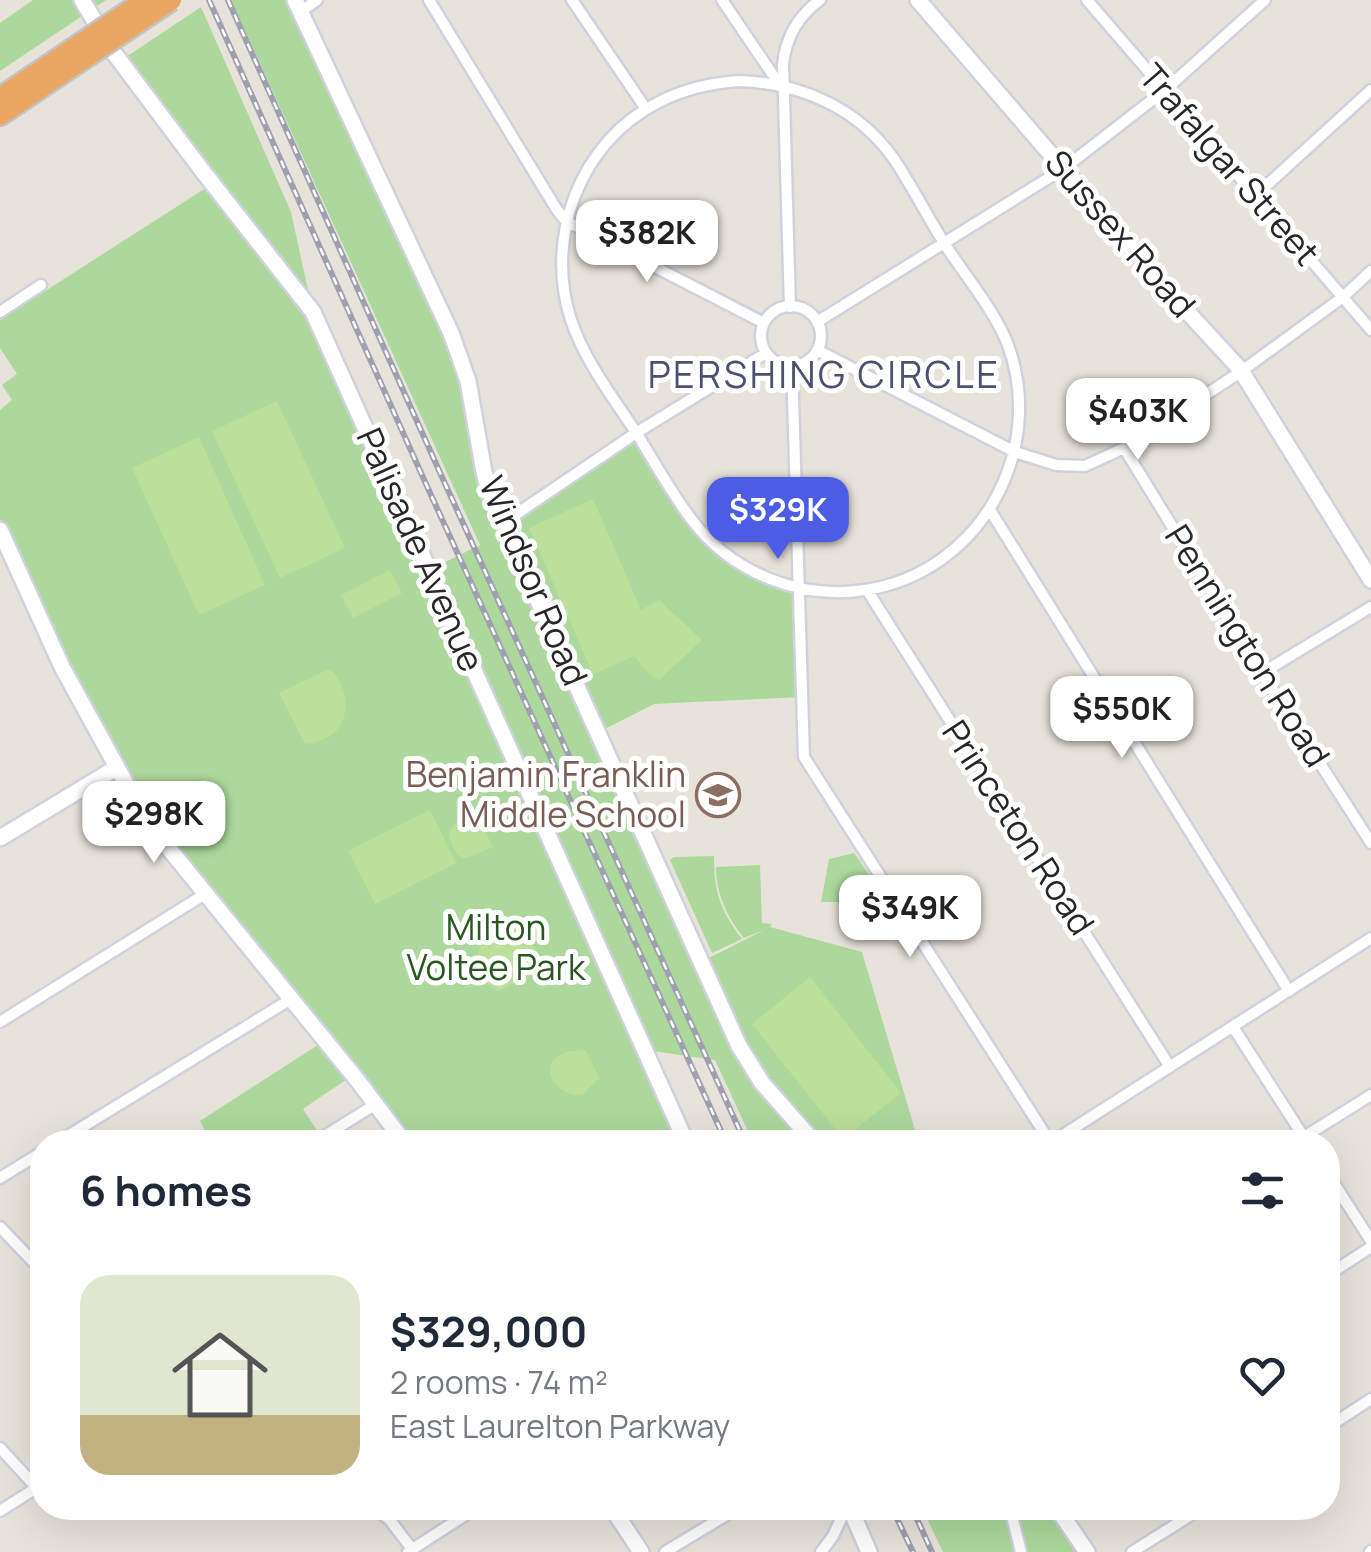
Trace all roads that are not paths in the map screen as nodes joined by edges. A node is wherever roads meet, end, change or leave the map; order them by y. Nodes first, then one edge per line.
1 (82, 0) edge
2 (146, 0) edge
3 (171, 0) edge
4 (317, 0) edge
5 (430, 0) edge
6 (572, 0) edge
7 (722, 0) edge
8 (820, 0) edge
9 (918, 0) edge
10 (1087, 0) edge
11 (1266, 0) edge
12 (298, 6) edge
13 (86, 49) junction
14 (781, 84) junction
15 (1165, 90) junction
16 (1371, 90) edge
17 (0, 98) edge
18 (646, 108) junction
19 (0, 115) edge
20 (1063, 169) junction
21 (1256, 195) junction
22 (566, 221) junction
23 (944, 243) junction
24 (1371, 271) edge
25 (40, 285) dead end
26 (1343, 296) junction
27 (790, 307) junction
28 (0, 312) edge
29 (817, 322) junction
30 (764, 323) junction
31 (1371, 330) edge
32 (817, 350) junction
33 (766, 353) junction
34 (792, 366) junction
35 (1241, 371) junction
36 (636, 434) junction
37 (1124, 448) junction
38 (1015, 452) junction
39 (990, 510) junction
40 (503, 523) junction
41 (0, 530) edge
42 (1371, 580) edge
43 (799, 588) junction
44 (866, 590) junction
45 (1371, 607) edge
46 (1262, 673) junction
47 (116, 768) junction
48 (0, 838) edge
49 (1371, 843) edge
50 (205, 894) junction
51 (1371, 938) edge
52 (1289, 991) junction
53 (291, 999) junction
54 (0, 1022) edge
55 (1233, 1026) junction
56 (1170, 1067) junction
57 (1371, 1095) edge
58 (376, 1104) junction
59 (78, 1130) edge
60 (334, 1130) edge
61 (395, 1130) edge
62 (681, 1130) edge
63 (803, 1130) edge
64 (1043, 1130) edge
65 (1070, 1130) edge
66 (1296, 1130) edge
67 (1319, 1130) edge
68 (30, 1159) edge
69 (0, 1178) edge
70 (1340, 1194) edge
71 (0, 1227) edge
72 (1371, 1244) edge
73 (30, 1259) edge
74 (1340, 1266) edge
75 (1371, 1399) edge
76 (1340, 1419) edge
77 (0, 1448) edge
78 (30, 1476) edge
79 (30, 1492) edge
80 (0, 1511) edge
81 (390, 1520) edge
82 (457, 1520) edge
83 (620, 1520) edge
84 (718, 1520) edge
85 (842, 1520) edge
86 (854, 1520) edge
87 (1013, 1520) edge
88 (1065, 1520) edge
89 (1183, 1520) edge
90 (410, 1550) edge
91 (641, 1552) edge
92 (665, 1552) edge
93 (821, 1552) edge
94 (870, 1552) edge
95 (1021, 1552) edge
96 (1086, 1552) edge
97 (1132, 1552) edge

1 - 62 street, Palisade Avenue
2 - 13 highway, bridge
3 - 13 highway, bridge
4 - 12 street
5 - 22 street
6 - 18 street
7 - 14 street
8 - 14 street
9 - 20 street, Sussex Road
10 - 15 street, Trafalgar Street
11 - 15 street
12 - 40 street, Windsor Road
13 - 17 highway
13 - 19 highway
14 - 18 street
14 - 23 street
14 - 27 street
15 - 20 street
15 - 21 street, Trafalgar Street
16 - 21 street
18 - 22 street
20 - 23 street
20 - 35 street, Sussex Road
21 - 26 street, Trafalgar Street
22 - 30 street
22 - 36 street
23 - 29 street
23 - 38 street
24 - 26 street
25 - 28 street
26 - 31 street, Trafalgar Street
26 - 35 street
27 - 29 street
27 - 30 street
29 - 32 street
30 - 33 street
32 - 34 street
32 - 38 street
33 - 34 street
33 - 36 street
34 - 43 street
35 - 37 street
35 - 42 street, Sussex Road
36 - 40 street
36 - 43 street
37 - 38 street
37 - 46 street, Pennington Road
38 - 39 street
39 - 44 street
39 - 52 street
40 - 63 street, Windsor Road
41 - 47 street
43 - 44 street
43 - 64 street
44 - 56 street, Princeton Road
45 - 46 street
46 - 49 street, Pennington Road
47 - 48 street
47 - 50 street
50 - 53 street
50 - 54 street
51 - 52 street
52 - 55 street
53 - 58 street
53 - 59 street
55 - 56 street
55 - 66 street
56 - 65 street
57 - 67 street
58 - 60 street
58 - 61 street
68 - 69 street
70 - 72 street
71 - 73 street
72 - 74 street
75 - 76 street
77 - 78 street
79 - 80 street
81 - 90 street
82 - 90 street
83 - 91 street
84 - 92 street
85 - 93 street
86 - 94 street
87 - 95 street
88 - 96 street
89 - 97 street

